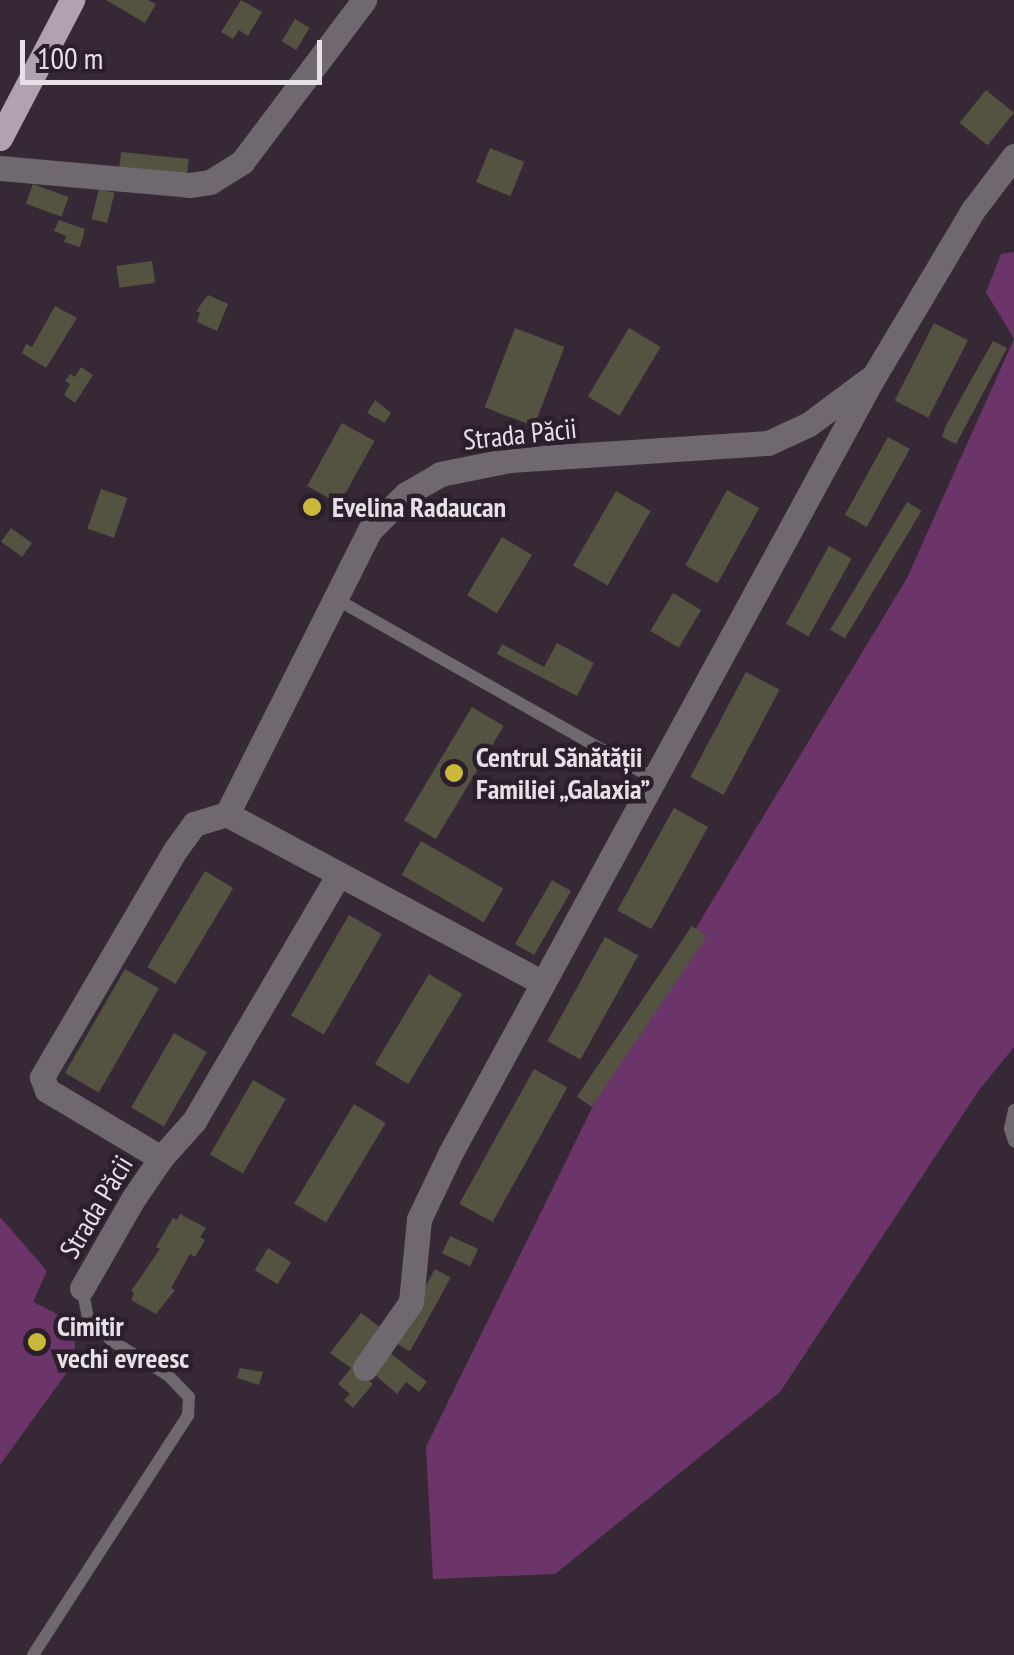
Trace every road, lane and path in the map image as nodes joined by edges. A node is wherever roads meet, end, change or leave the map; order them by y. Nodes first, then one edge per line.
1 (72, 0) edge
2 (364, 0) edge
3 (0, 138) edge
4 (1014, 156) edge
5 (0, 168) edge
6 (874, 376) junction
7 (336, 599) junction
8 (654, 779) junction
9 (227, 814) junction
10 (338, 874) junction
11 (543, 982) junction
12 (1014, 1110) edge
13 (1014, 1140) edge
14 (161, 1158) junction
15 (82, 1288) joint
16 (365, 1368) dead end
17 (32, 1655) edge

1 - 3 main road
2 - 5 street
4 - 6 street, Strada Păcii
6 - 7 street, Strada Păcii
6 - 8 street, Strada Păcii
7 - 8 lane
7 - 9 street, Strada Păcii
8 - 11 street, Strada Păcii
9 - 10 street
9 - 14 street, Strada Păcii
10 - 11 street
10 - 14 street, Strada Păcii
11 - 16 street, Strada Păcii
12 - 13 lane
14 - 15 street, Strada Păcii
15 - 17 lane

